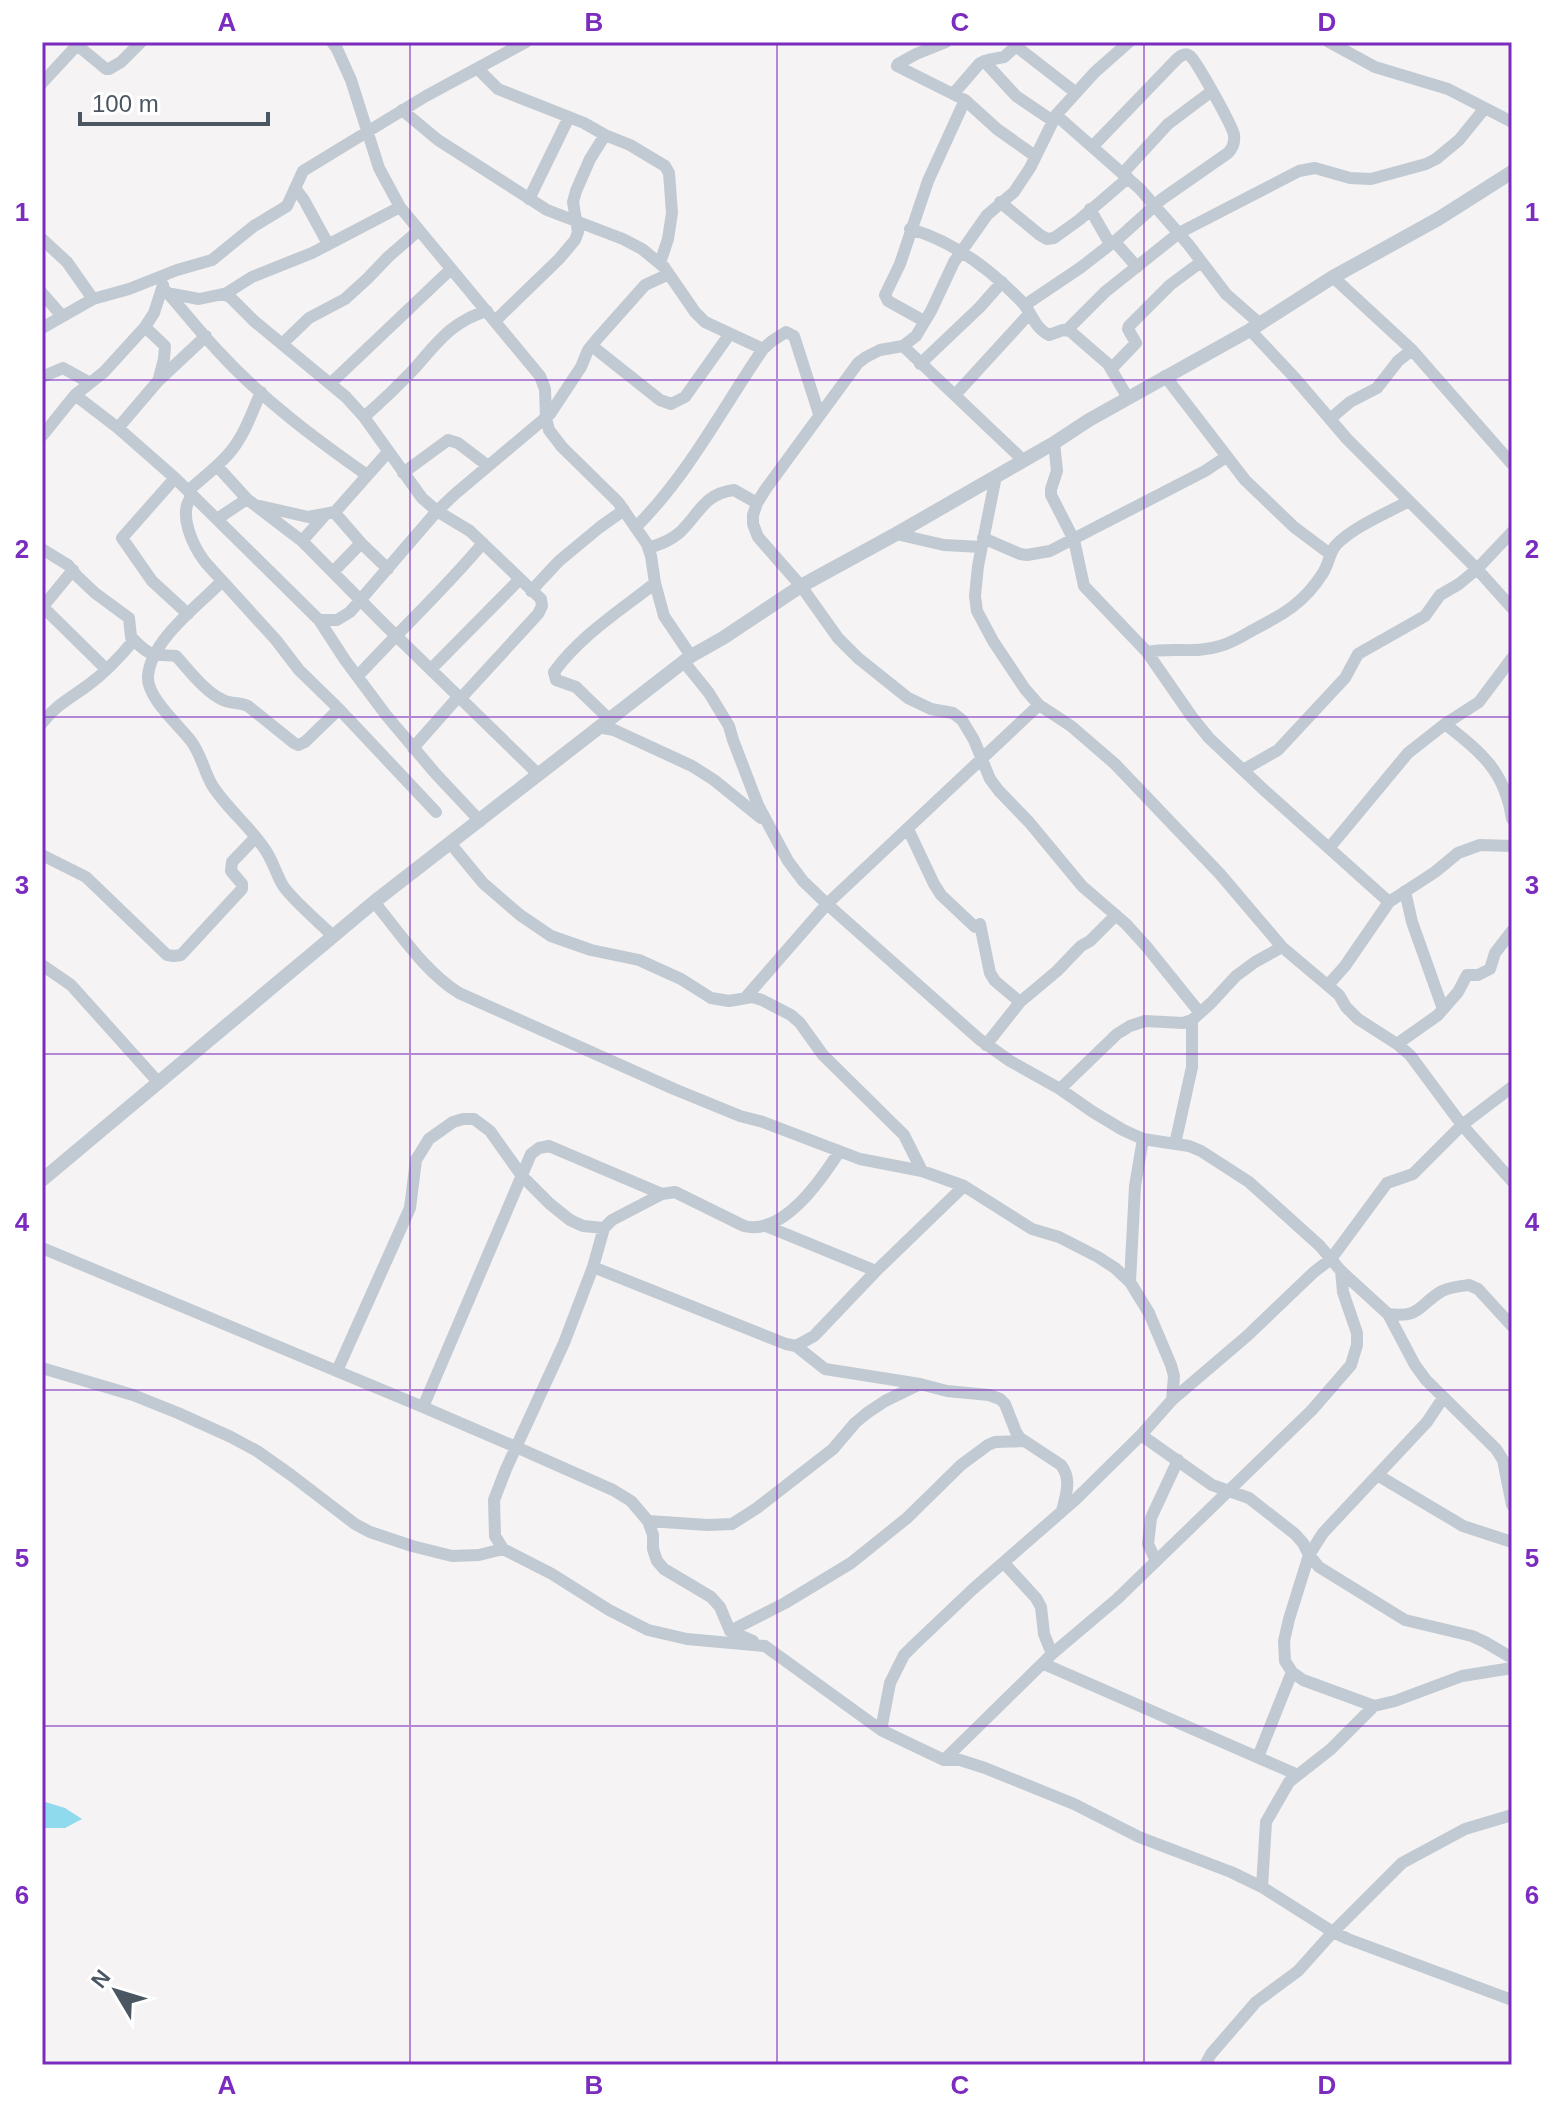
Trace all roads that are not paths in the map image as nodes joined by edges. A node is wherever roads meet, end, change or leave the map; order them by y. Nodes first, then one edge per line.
1 (141, 42) edge
2 (332, 42) edge
3 (526, 42) edge
4 (946, 42) edge
5 (1129, 42) edge
6 (1329, 42) edge
7 (78, 43) edge
8 (984, 61) junction
9 (478, 69) junction
10 (42, 83) edge
11 (1212, 91) junction
12 (1075, 92) junction
13 (960, 96) junction
14 (1485, 108) junction
15 (402, 110) junction
16 (569, 117) junction
17 (1055, 118) junction
18 (1512, 122) edge
19 (367, 134) junction
20 (605, 135) junction
21 (1093, 146) junction
22 (1035, 156) junction
23 (1512, 172) edge
24 (1125, 176) junction
25 (295, 188) junction
26 (529, 199) junction
27 (1000, 202) junction
28 (1155, 205) junction
29 (400, 207) junction
30 (1090, 209) junction
31 (576, 222) junction
32 (910, 229) junction
33 (418, 231) junction
34 (1179, 233) junction
35 (42, 239) edge
36 (1112, 243) junction
37 (328, 244) junction
38 (961, 252) junction
39 (1201, 262) junction
40 (660, 263) junction
41 (1137, 267) junction
42 (450, 270) junction
43 (669, 274) junction
44 (1333, 277) junction
45 (1002, 282) junction
46 (165, 285) junction
47 (42, 293) edge
48 (225, 294) junction
49 (93, 299) junction
50 (1028, 309) junction
51 (62, 316) junction
52 (491, 316) junction
53 (924, 321) junction
54 (1254, 326) junction
55 (145, 327) junction
56 (42, 328) edge
57 (1067, 330) junction
58 (729, 335) junction
59 (206, 336) junction
60 (282, 344) junction
61 (592, 346) junction
62 (903, 346) junction
63 (763, 349) junction
64 (1412, 350) junction
65 (920, 364) junction
66 (1111, 369) junction
67 (1165, 376) junction
68 (42, 377) edge
69 (158, 381) junction
70 (90, 383) junction
71 (331, 383) junction
72 (261, 392) junction
73 (75, 395) junction
74 (955, 395) junction
75 (1128, 398) junction
76 (819, 414) junction
77 (364, 417) junction
78 (546, 418) junction
79 (1330, 419) junction
80 (118, 428) junction
81 (42, 436) edge
82 (1054, 443) junction
83 (388, 452) junction
84 (1226, 457) junction
85 (1023, 460) junction
86 (1512, 464) edge
87 (217, 466) junction
88 (488, 466) junction
89 (403, 473) junction
90 (367, 475) junction
91 (996, 476) junction
92 (175, 478) junction
93 (190, 493) junction
94 (1409, 501) junction
95 (252, 503) junction
96 (757, 503) junction
97 (624, 510) junction
98 (437, 511) junction
99 (329, 513) junction
100 (217, 519) junction
101 (636, 527) junction
102 (1512, 532) edge
103 (896, 534) junction
104 (1074, 540) junction
105 (302, 541) junction
106 (982, 542) junction
107 (361, 543) junction
108 (483, 543) junction
109 (649, 548) junction
110 (42, 549) edge
111 (1330, 554) junction
112 (388, 569) junction
113 (1477, 569) junction
114 (73, 570) junction
115 (333, 572) junction
116 (520, 579) junction
117 (221, 582) junction
118 (655, 583) junction
119 (801, 586) junction
120 (531, 591) junction
121 (361, 600) junction
122 (1512, 608) edge
123 (188, 614) junction
124 (319, 620) junction
125 (396, 635) junction
126 (134, 640) junction
127 (1147, 652) junction
128 (153, 655) junction
129 (1512, 658) edge
130 (688, 659) junction
131 (106, 669) junction
132 (431, 669) junction
133 (358, 676) junction
134 (460, 697) junction
135 (1039, 705) junction
136 (339, 709) junction
137 (42, 723) edge
138 (604, 723) junction
139 (1445, 724) junction
140 (413, 748) junction
141 (981, 758) junction
142 (1243, 770) junction
143 (538, 774) junction
144 (436, 812) dead end
145 (1512, 819) edge
146 (480, 821) junction
147 (767, 823) junction
148 (908, 829) junction
149 (255, 838) junction
150 (450, 843) junction
151 (1512, 846) edge
152 (1330, 847) junction
153 (42, 855) edge
154 (1405, 891) junction
155 (374, 902) junction
156 (1389, 902) junction
157 (827, 904) junction
158 (1116, 915) junction
159 (1512, 931) edge
160 (333, 936) junction
161 (1282, 947) junction
162 (42, 965) edge
163 (1328, 985) junction
164 (746, 997) junction
165 (1020, 1002) junction
166 (1443, 1009) junction
167 (1196, 1016) junction
168 (1397, 1044) junction
169 (986, 1045) junction
170 (159, 1083) junction
171 (1060, 1089) junction
172 (1509, 1092) edge
173 (1462, 1125) junction
174 (1143, 1139) junction
175 (1175, 1144) junction
176 (839, 1152) junction
177 (922, 1171) junction
178 (522, 1176) junction
179 (42, 1180) edge
180 (1512, 1181) edge
181 (964, 1186) junction
182 (662, 1194) junction
183 (766, 1226) junction
184 (604, 1228) junction
185 (42, 1248) edge
186 (1331, 1259) junction
187 (593, 1267) junction
188 (876, 1271) junction
189 (1341, 1271) junction
190 (1130, 1282) junction
191 (1388, 1314) junction
192 (1512, 1326) edge
193 (796, 1346) junction
194 (42, 1368) edge
195 (337, 1371) junction
196 (920, 1384) junction
197 (1443, 1398) junction
198 (1172, 1400) junction
199 (423, 1407) junction
200 (1141, 1435) junction
201 (1024, 1441) junction
202 (516, 1447) junction
203 (1178, 1460) junction
204 (1510, 1470) edge
205 (1379, 1476) junction
206 (1228, 1490) junction
207 (1512, 1505) edge
208 (1062, 1511) junction
209 (648, 1521) junction
210 (1512, 1542) edge
211 (503, 1549) junction
212 (1309, 1555) junction
213 (1156, 1561) junction
214 (1004, 1563) junction
215 (730, 1631) junction
216 (765, 1646) junction
217 (1512, 1658) edge
218 (1048, 1659) junction
219 (1512, 1668) edge
220 (1292, 1672) junction
221 (1374, 1706) junction
222 (881, 1730) junction
223 (1258, 1757) junction
224 (944, 1760) junction
225 (1298, 1775) junction
226 (1512, 1815) edge
227 (1262, 1887) junction
228 (1333, 1932) junction
229 (1512, 2000) edge
230 (1205, 2065) edge

1 - 7 street
2 - 19 street
3 - 9 street
4 - 13 street
5 - 12 street
6 - 14 street
7 - 10 street
8 - 12 street
8 - 13 street
8 - 17 street
9 - 15 street
9 - 16 street
11 - 21 street
11 - 24 street
11 - 28 street
12 - 17 street
13 - 22 street
13 - 32 street
14 - 18 street
14 - 34 street
15 - 19 street
15 - 26 street
16 - 20 street
16 - 26 street
17 - 21 street
17 - 22 street
19 - 25 street
19 - 29 street
20 - 31 street
20 - 40 street
21 - 24 street
22 - 27 street
23 - 44 street
24 - 28 street
24 - 30 street
25 - 37 street
25 - 46 street
26 - 31 street
27 - 30 street
27 - 38 street
28 - 34 street
28 - 36 street
29 - 33 street
29 - 37 street
30 - 36 street
31 - 40 street
31 - 52 street
32 - 38 street
32 - 53 street
33 - 42 street
33 - 60 street
34 - 39 street
34 - 41 street
35 - 49 street
36 - 41 street
36 - 50 street
37 - 48 street
38 - 45 street
38 - 53 street
39 - 54 street
39 - 66 street
40 - 43 street
41 - 57 street
42 - 52 street
42 - 71 street
43 - 58 street
43 - 61 street
44 - 54 street
44 - 64 street
45 - 50 street
45 - 65 street
46 - 48 street
46 - 49 street
46 - 55 street
46 - 59 street
47 - 51 street
48 - 60 street
49 - 51 street
50 - 57 street
50 - 74 street
51 - 56 street
52 - 77 street
52 - 78 street
53 - 62 street
54 - 67 street
54 - 79 street
55 - 69 street
55 - 70 street
57 - 66 street
58 - 61 street
58 - 63 street
59 - 69 street
59 - 72 street
60 - 71 street
61 - 78 street
62 - 65 street
62 - 76 street
63 - 76 street
63 - 101 street
64 - 79 street
64 - 86 street
65 - 74 street
66 - 75 street
67 - 75 street
67 - 84 street
68 - 70 street
69 - 80 street
70 - 73 street
71 - 77 street
72 - 87 street
72 - 90 street
73 - 80 street
73 - 81 street
74 - 85 street
75 - 82 street
76 - 96 street
77 - 83 street
78 - 88 street
78 - 97 street
79 - 94 street
80 - 92 street
82 - 85 street
82 - 104 street
83 - 89 street
83 - 90 street
84 - 104 street
84 - 111 street
85 - 91 street
87 - 93 street
87 - 95 street
88 - 89 street
88 - 98 street
89 - 98 street
90 - 99 street
91 - 103 street
91 - 106 street
92 - 93 street
92 - 123 street
93 - 100 street
93 - 117 street
94 - 111 street
94 - 113 street
95 - 99 street
95 - 100 street
95 - 105 street
96 - 109 street
96 - 119 street
97 - 101 street
97 - 120 street
98 - 108 street
98 - 112 street
99 - 105 street
99 - 107 street
100 - 124 street
101 - 109 street
102 - 113 street
103 - 106 street
103 - 119 street
104 - 106 street
104 - 127 street
105 - 115 street
106 - 135 street
107 - 112 street
107 - 115 street
108 - 116 street
108 - 125 street
109 - 118 street
110 - 114 street
111 - 127 street
112 - 121 street
113 - 122 street
113 - 142 street
114 - 126 street
114 - 131 street
115 - 121 street
116 - 120 street
116 - 132 street
117 - 123 street
117 - 136 street
118 - 130 street
118 - 138 street
119 - 130 street
119 - 141 street
120 - 134 street
121 - 124 street
121 - 125 street
123 - 128 street
124 - 133 street
125 - 132 street
125 - 133 street
126 - 128 street
126 - 131 street
127 - 142 street
128 - 136 street
128 - 149 street
129 - 139 street
130 - 138 street
130 - 147 street
131 - 137 street
132 - 134 street
133 - 140 street
134 - 140 street
134 - 143 street
135 - 141 street
135 - 161 street
136 - 144 street
138 - 143 street
138 - 147 street
139 - 145 street
139 - 152 street
140 - 146 street
141 - 148 street
141 - 158 street
142 - 152 street
143 - 146 street
146 - 150 street
147 - 157 street
148 - 157 street
148 - 165 street
149 - 153 street
149 - 160 street
150 - 155 street
150 - 164 street
151 - 154 street
152 - 156 street
154 - 156 street
154 - 166 street
155 - 160 street
155 - 176 street
156 - 163 street
157 - 164 street
157 - 169 street
158 - 165 street
158 - 167 street
159 - 166 street
160 - 170 street
161 - 163 street
161 - 167 street
162 - 170 street
163 - 168 street
164 - 177 street
165 - 169 street
166 - 168 street
167 - 171 street
167 - 175 street
168 - 173 street
169 - 171 street
170 - 179 street
171 - 174 street
172 - 173 street
173 - 180 street
173 - 186 street
174 - 175 street
174 - 190 street
175 - 186 street
176 - 177 street
176 - 183 street
177 - 181 street
178 - 182 street
178 - 184 street
178 - 195 street
178 - 199 street
181 - 188 street
181 - 190 street
182 - 183 street
182 - 184 street
183 - 188 street
184 - 187 street
185 - 195 street
186 - 189 street
186 - 198 street
187 - 193 street
187 - 202 street
188 - 193 street
189 - 191 street
189 - 206 street
190 - 198 street
191 - 192 street
191 - 197 street
193 - 196 street
194 - 211 street
195 - 199 street
196 - 201 street
196 - 209 street
197 - 204 street
197 - 205 street
198 - 200 street
199 - 202 street
200 - 203 street
200 - 208 street
201 - 208 street
201 - 215 street
202 - 209 street
202 - 211 street
203 - 206 street
203 - 213 street
204 - 207 street
205 - 210 street
205 - 212 street
206 - 212 street
206 - 213 street
208 - 214 street
209 - 215 street
211 - 216 street
212 - 217 street
212 - 220 street
213 - 218 street
214 - 218 street
214 - 222 street
215 - 216 street
216 - 222 street
218 - 223 street
218 - 224 street
219 - 221 street
220 - 221 street
220 - 223 street
221 - 225 street
222 - 224 street
223 - 225 street
224 - 227 street
225 - 227 street
226 - 228 street
227 - 228 street
228 - 229 street
228 - 230 street

